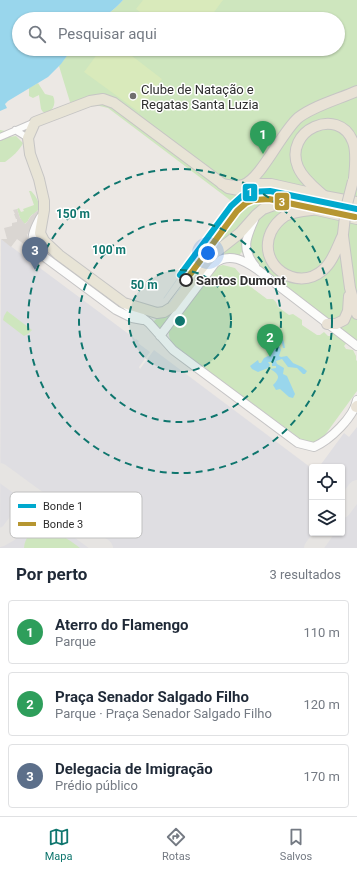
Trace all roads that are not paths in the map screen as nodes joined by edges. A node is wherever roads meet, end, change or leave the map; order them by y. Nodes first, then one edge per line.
1 (357, 91) edge
2 (35, 122) junction
3 (15, 130) junction
4 (0, 136) edge
5 (28, 138) junction
6 (355, 177) edge
7 (222, 184) junction
8 (324, 196) junction
9 (357, 202) edge
10 (44, 210) junction
11 (312, 210) junction
12 (256, 215) junction
13 (357, 219) edge
14 (343, 235) junction
15 (258, 270) junction
16 (350, 288) junction
17 (124, 303) junction
18 (357, 314) edge
19 (144, 320) junction
20 (327, 324) junction
21 (168, 325) junction
22 (160, 336) junction
23 (167, 345) junction
24 (357, 346) edge
25 (356, 404) edge

1 - 7 highway
2 - 3 street
2 - 5 main road
2 - 7 main road
3 - 4 street
3 - 5 street
5 - 10 main road
6 - 8 highway
6 - 14 highway, bridge
7 - 8 main road
8 - 9 main road
10 - 17 main road
10 - 19 street
11 - 12 main road
11 - 13 main road
11 - 14 highway
12 - 15 street
12 - 17 main road
14 - 16 highway
15 - 20 street
15 - 21 street
16 - 18 highway
16 - 20 highway
17 - 19 street
19 - 22 street
20 - 24 street
21 - 22 street
21 - 23 street
22 - 23 street
23 - 25 street

